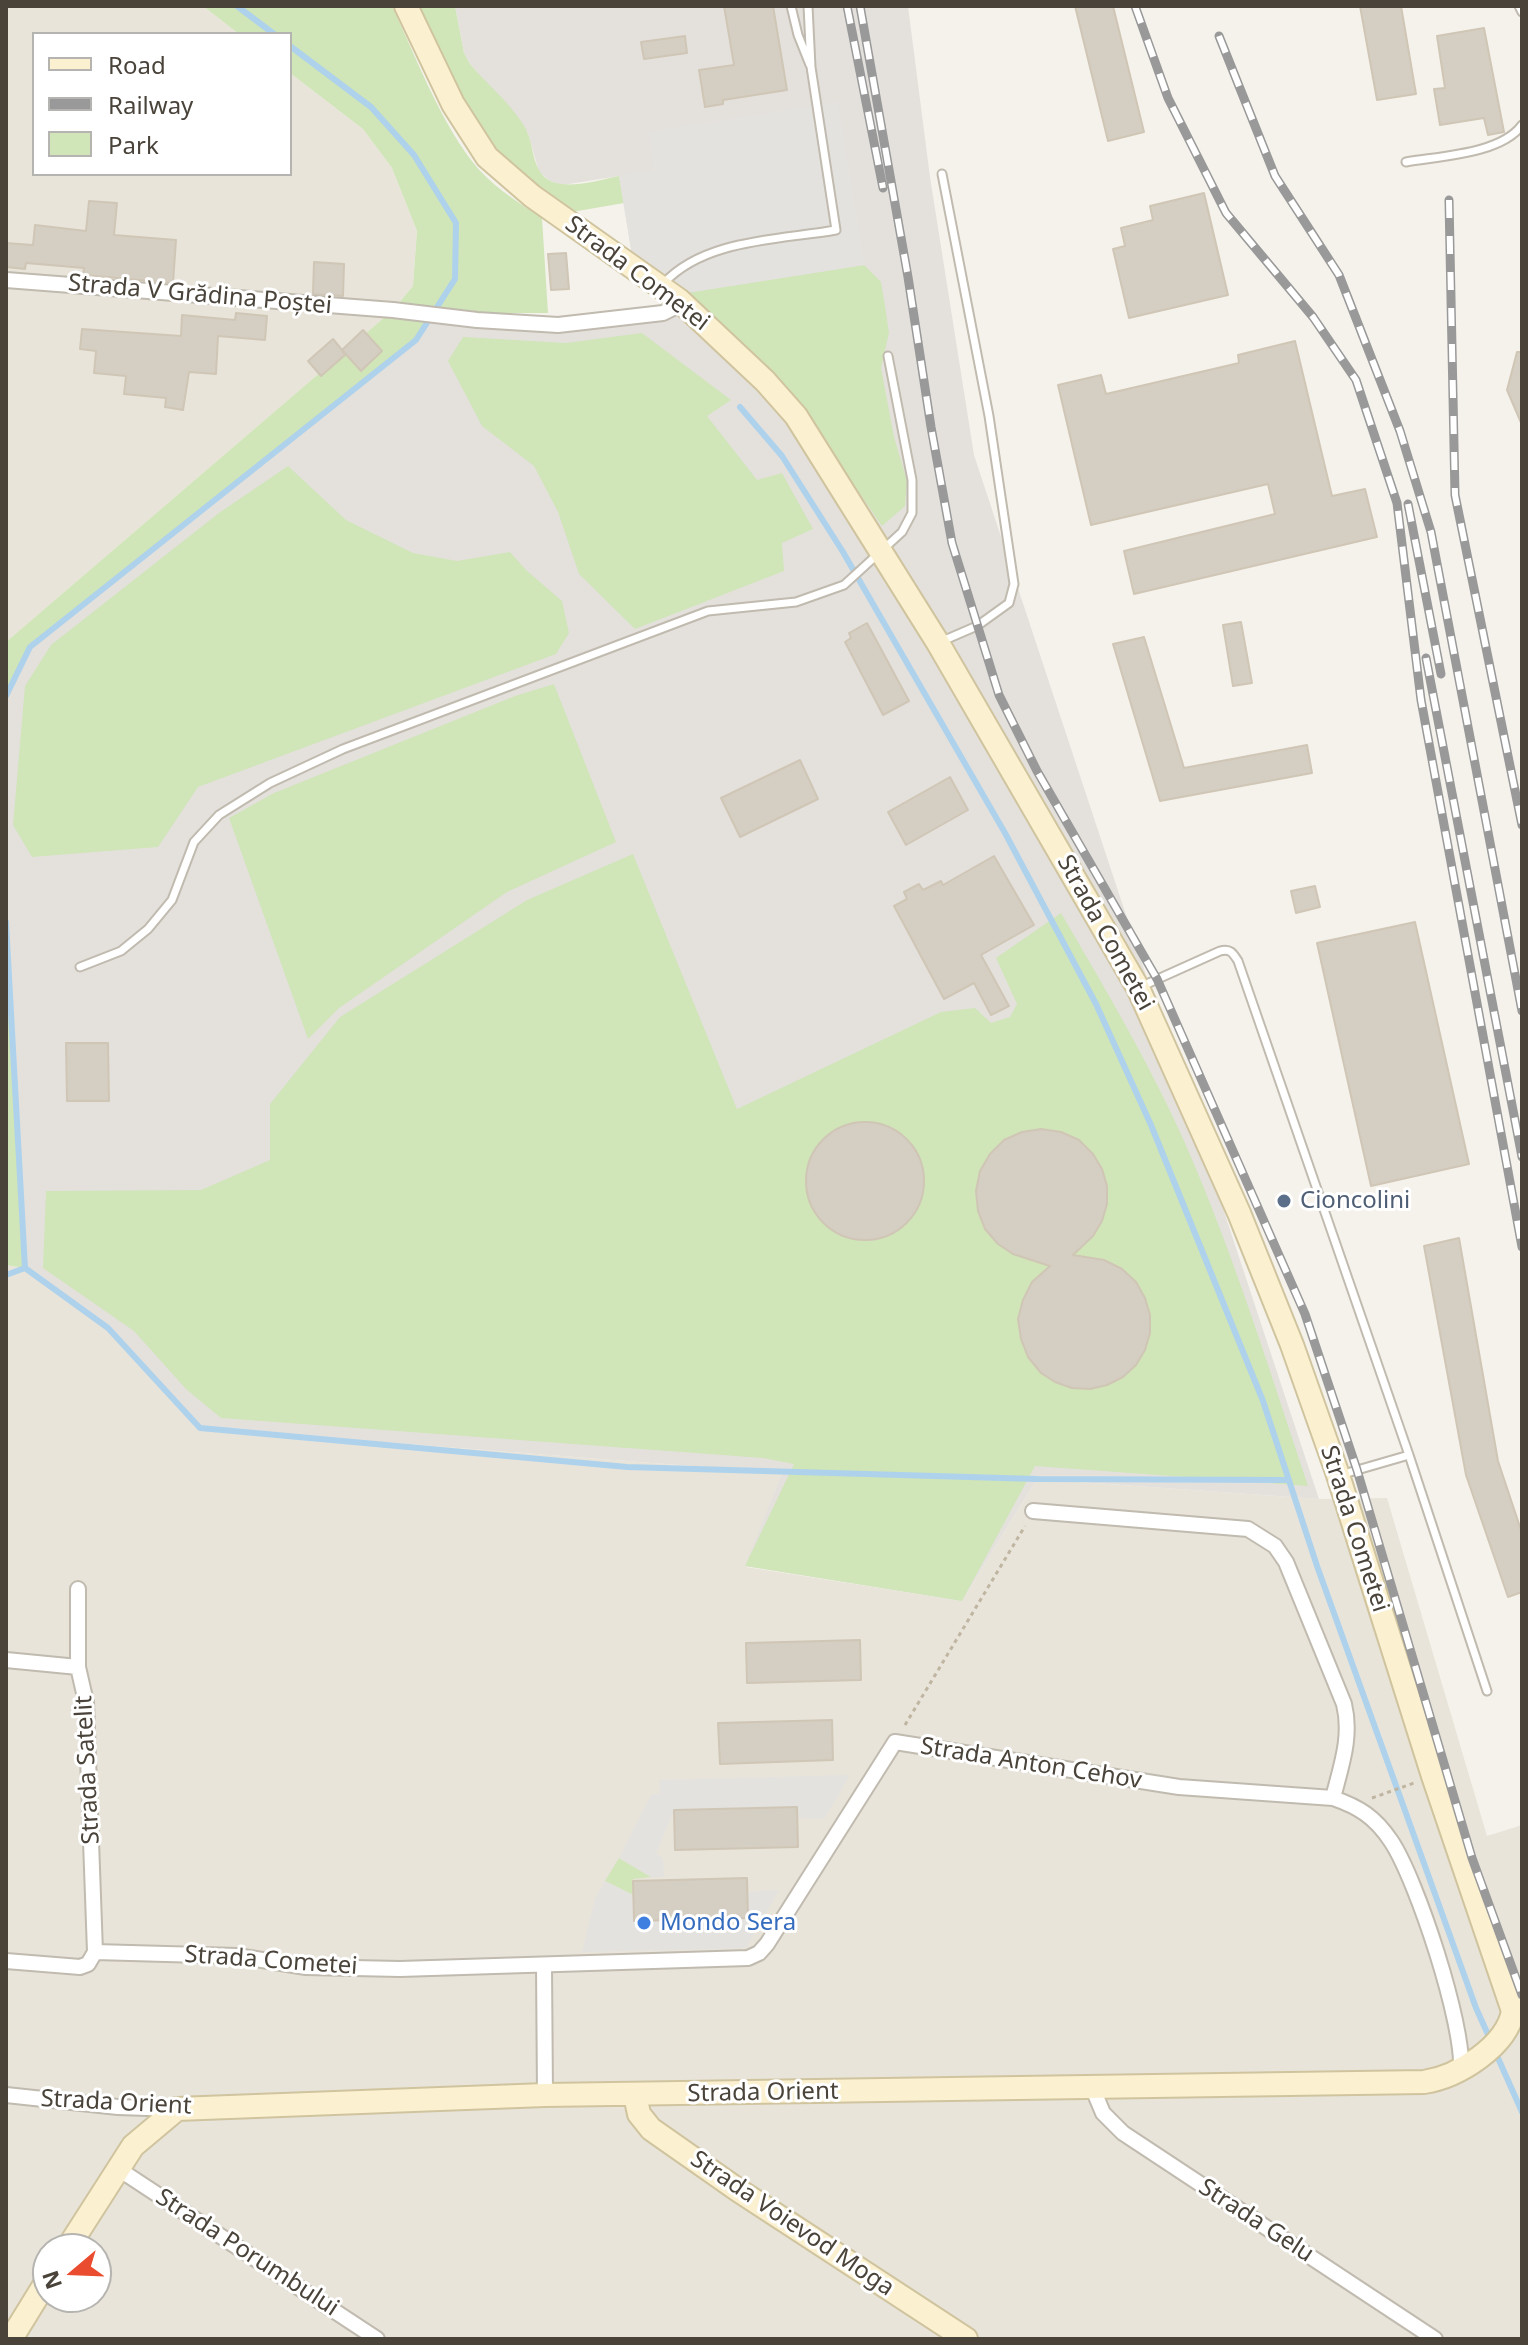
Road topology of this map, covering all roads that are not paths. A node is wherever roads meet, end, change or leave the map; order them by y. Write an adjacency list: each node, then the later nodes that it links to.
1 (406, 6): 11 (street, Strada Cometei)
2 (791, 6): 6 (lane)
3 (808, 6): 6 (lane)
4 (1519, 6): 5 (lane)
5 (1522, 12)
6 (811, 67): 11 (lane)
7 (1522, 125): 8 (lane)
8 (1406, 162)
9 (942, 174): 15 (lane)
10 (6, 280): 12 (street, Strada V Grădina Poștei)
11 (659, 287): 12 (street, Strada Cometei)
12 (679, 300): 14 (street, Strada Cometei)
13 (888, 356): 14 (lane)
14 (881, 552): 15 (street, Strada Cometei); 16 (lane)
15 (938, 643): 17 (street, Strada Cometei)
16 (80, 967)
17 (1138, 988): 18 (lane); 19 (street, Strada Cometei)
18 (1409, 1455): 19 (lane); 24 (lane)
19 (1338, 1475): 29 (street, Strada Cometei)
20 (1033, 1511): 25 (street)
21 (78, 1589): 23 (street, Strada Satelit)
22 (6, 1660): 23 (street)
23 (78, 1667): 26 (street, Strada Satelit)
24 (1487, 1691)
25 (1333, 1798): 28 (street, Strada Anton Cehov); 31 (street)
26 (95, 1952): 27 (street, Strada Cometei); 28 (street, Strada Cometei)
27 (6, 1961)
28 (544, 1965): 34 (street)
29 (1517, 2009): 30 (street, Strada Cometei)
30 (1506, 2033): 31 (street, Strada Orient)
31 (1468, 2065): 32 (street, Strada Orient)
32 (1093, 2089): 35 (street, Strada Orient); 43 (street, Strada Gelu)
33 (6, 2095): 36 (street, Strada Orient)
34 (545, 2095): 35 (street, Strada Orient); 36 (street, Strada Orient)
35 (635, 2095): 42 (street, Strada Voievod Moga)
36 (177, 2109): 37 (street)
37 (117, 2168): 38 (street); 41 (street, Strada Porumbului)
38 (77, 2233)
39 (32, 2305): 40 (street)
40 (11, 2339)
41 (377, 2339)
42 (966, 2339)
43 (1435, 2339)

